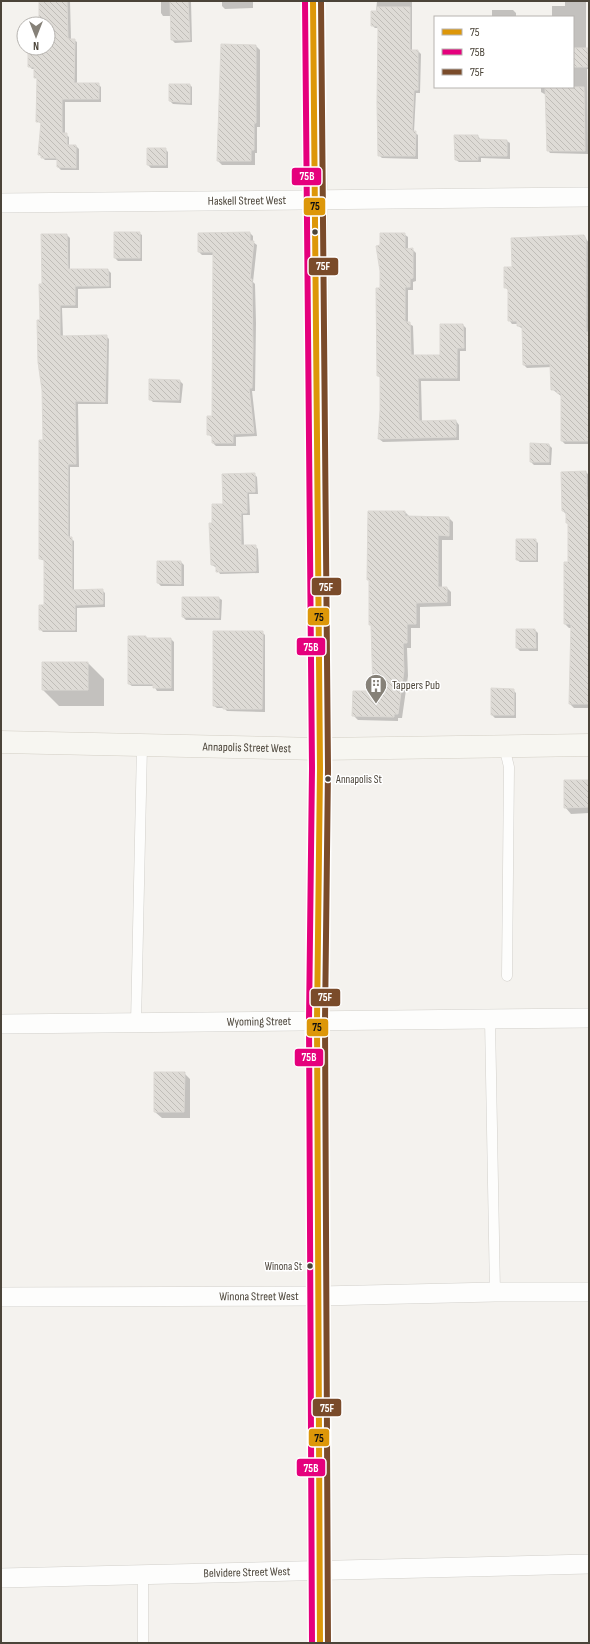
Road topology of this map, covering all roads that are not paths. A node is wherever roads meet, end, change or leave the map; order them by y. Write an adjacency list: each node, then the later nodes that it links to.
1 (313, 1): 3 (street)
2 (589, 197): 3 (street, Haskell Street West)
3 (316, 199): 4 (street, Haskell Street West); 9 (street)
4 (1, 203)
5 (1, 742): 7 (street, Annapolis Street West)
6 (589, 745): 8 (street, Annapolis Street West)
7 (142, 746): 9 (street, Annapolis Street West); 14 (lane)
8 (504, 746): 9 (street, Annapolis Street West); 10 (lane)
9 (320, 749): 13 (street)
10 (508, 976)
11 (589, 1018): 12 (street, Wyoming Street)
12 (490, 1020): 13 (street, Wyoming Street); 16 (lane)
13 (317, 1021): 14 (street, Wyoming Street); 18 (street)
14 (136, 1023): 15 (street, Wyoming Street)
15 (1, 1024)
16 (496, 1292): 17 (street, Winona Street West); 18 (street, Winona Street West)
17 (589, 1292)
18 (320, 1296): 19 (street, Winona Street West); 21 (street)
19 (1, 1297)
20 (589, 1564): 21 (street, Belvidere Street West)
21 (320, 1571): 22 (street, Belvidere Street West); 25 (street)
22 (143, 1575): 23 (street, Belvidere Street West); 24 (lane)
23 (1, 1578)
24 (143, 1643)
25 (320, 1643)

